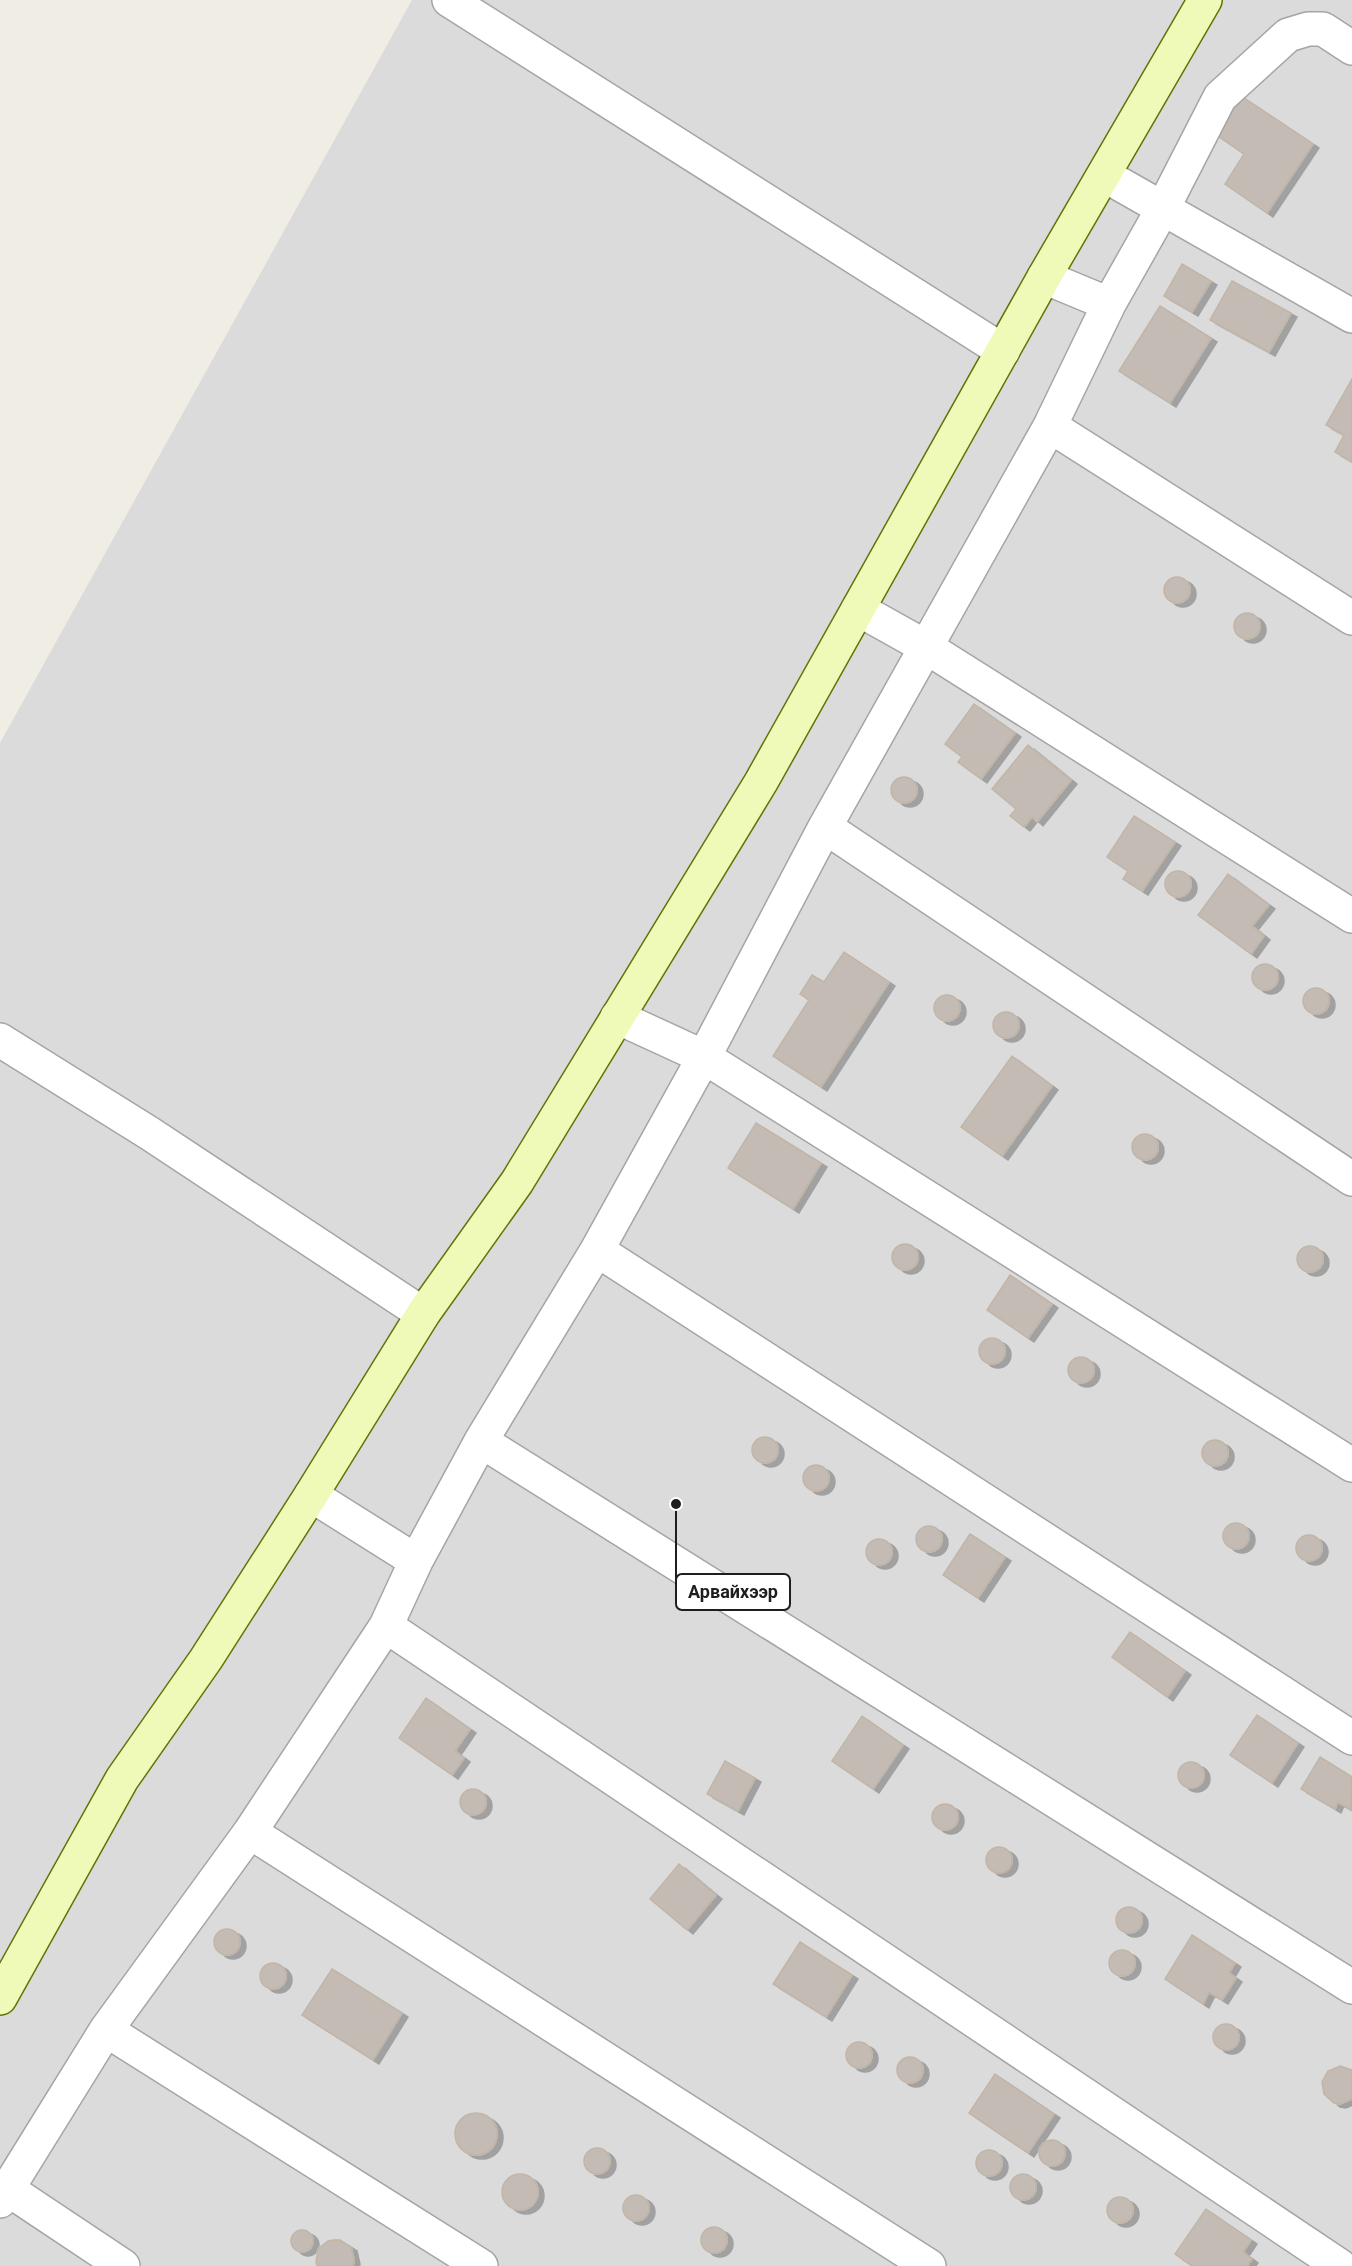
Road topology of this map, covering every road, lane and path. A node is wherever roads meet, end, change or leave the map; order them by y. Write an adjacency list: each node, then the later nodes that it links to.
1 (449, 0): 9 (street)
2 (1205, 0): 4 (street)
3 (1352, 48): 5 (street)
4 (1104, 175): 5 (street); 6 (street)
5 (1162, 210): 7 (street); 8 (street)
6 (1044, 278): 7 (street); 9 (street)
7 (1108, 304): 10 (street)
8 (1352, 316)
9 (1003, 351): 11 (street)
10 (1050, 426): 12 (street); 13 (street)
11 (858, 609): 13 (street); 16 (street)
12 (1352, 618)
13 (926, 647): 14 (street); 15 (street)
14 (825, 827): 18 (street); 19 (street)
15 (1352, 916)
16 (617, 1017): 18 (street); 21 (street)
17 (0, 1040): 21 (street)
18 (704, 1057): 20 (street); 23 (street)
19 (1352, 1179)
20 (597, 1250): 22 (street); 27 (street)
21 (423, 1314): 24 (street)
22 (481, 1441): 25 (street); 29 (street)
23 (1352, 1466)
24 (311, 1495): 25 (street); 30 (street)
25 (416, 1561): 26 (street)
26 (386, 1626): 28 (street); 36 (street)
27 (1352, 1738)
28 (250, 1832): 31 (street); 35 (street)
29 (1352, 1987)
30 (0, 1998)
31 (106, 2030): 32 (street); 34 (street)
32 (4, 2196): 33 (street)
33 (123, 2266)
34 (481, 2266)
35 (929, 2266)
36 (1340, 2266)

